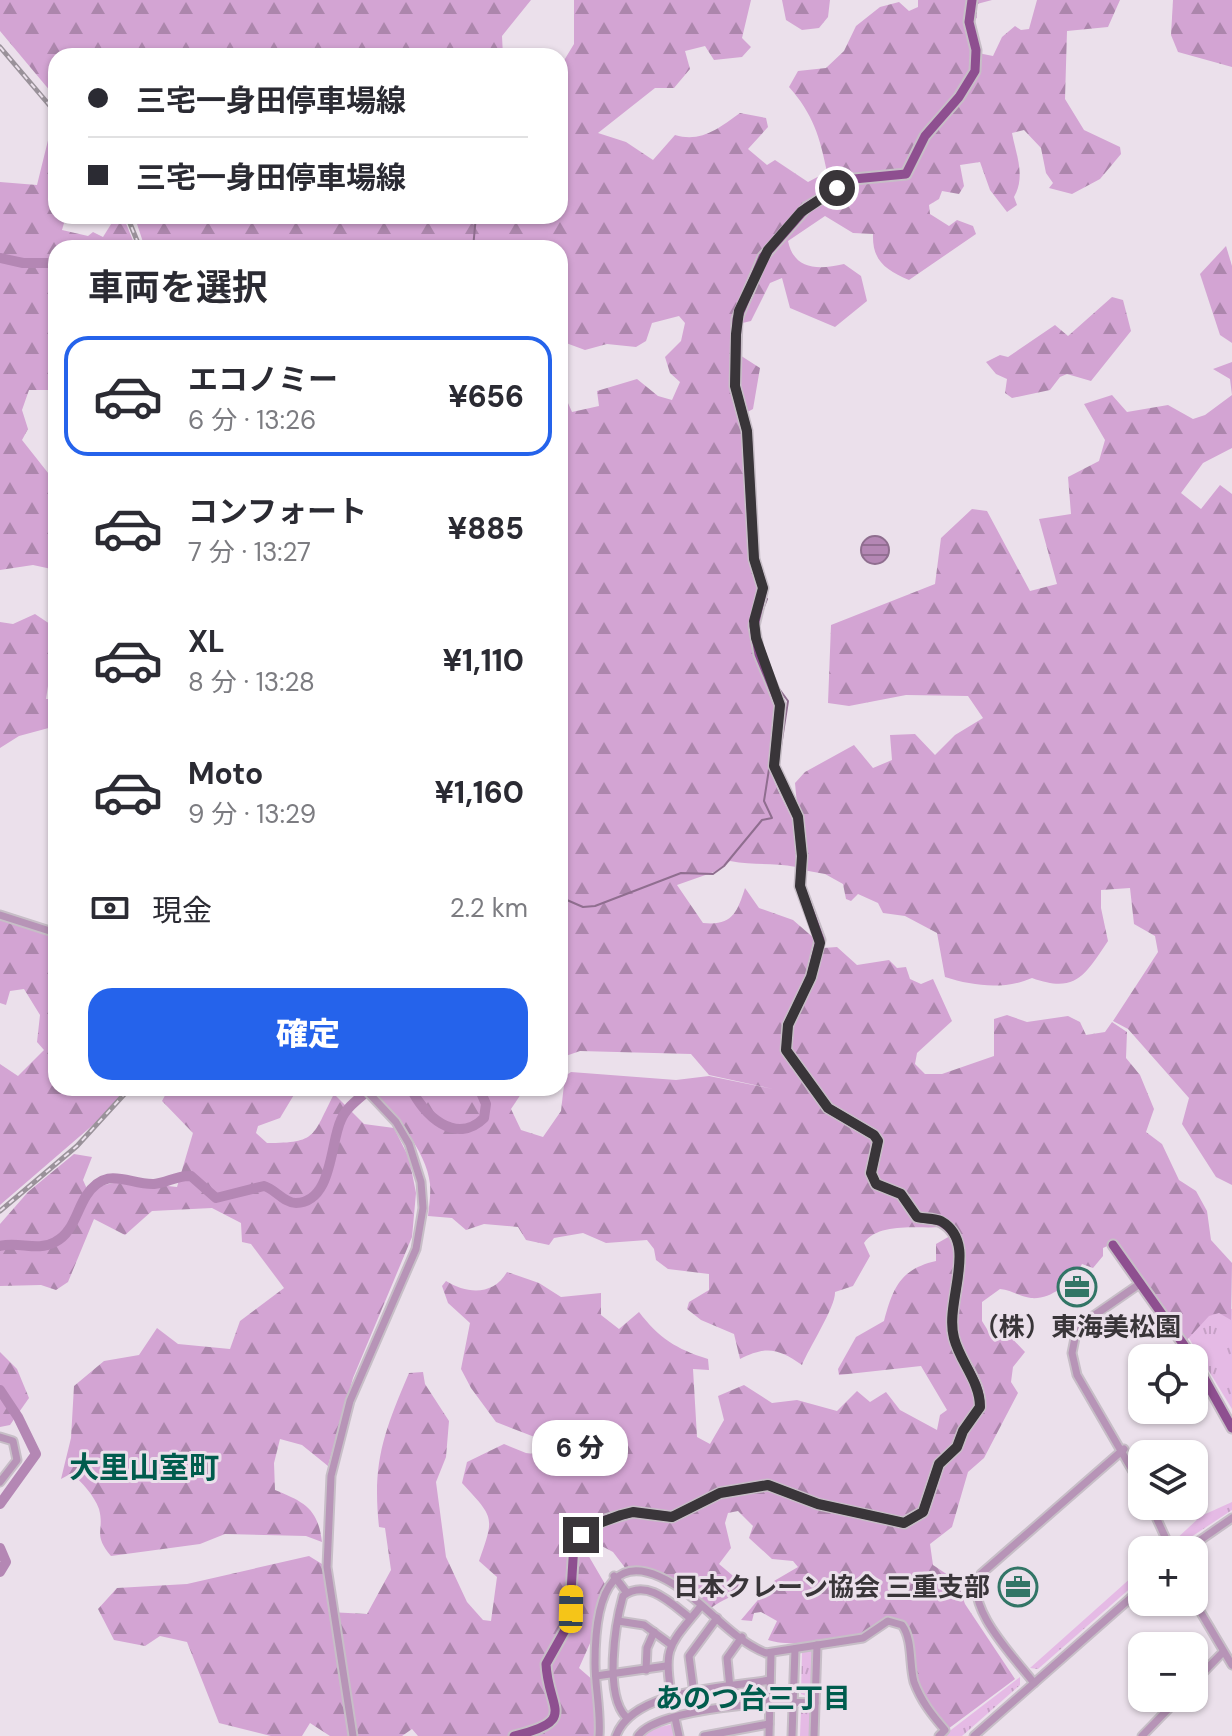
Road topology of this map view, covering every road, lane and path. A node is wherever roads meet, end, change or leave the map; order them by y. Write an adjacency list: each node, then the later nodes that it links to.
1 (972, 0): 50 (main road)
2 (0, 915): 3 (street)
3 (48, 930)
4 (372, 1096): 49 (street)
5 (1113, 1245): 6 (main road)
6 (1141, 1283): 7 (main road); 11 (street)
7 (1184, 1344)
8 (1208, 1384): 9 (main road)
9 (1232, 1428)
10 (0, 1437): 13 (street)
11 (1124, 1449): 12 (street); 38 (street)
12 (1128, 1457)
13 (0, 1482)
14 (1232, 1518): 15 (street)
15 (1206, 1536)
16 (614, 1576): 17 (street); 19 (street); 36 (street)
17 (627, 1593): 21 (street); 23 (street)
18 (1128, 1600): 38 (street)
19 (701, 1606): 21 (street); 22 (street)
20 (1203, 1616): 29 (street)
21 (690, 1618): 26 (street)
22 (717, 1618): 25 (street); 40 (street)
23 (618, 1621): 24 (street); 35 (street)
24 (654, 1632): 26 (street); 34 (street)
25 (742, 1637): 30 (street); 39 (street)
26 (670, 1644): 32 (street)
27 (817, 1645): 28 (street); 44 (street); 59 (street)
28 (795, 1649): 30 (street); 43 (street)
29 (1223, 1652): 31 (street); 33 (street)
30 (771, 1653): 37 (street)
31 (1232, 1665)
32 (666, 1666): 34 (street); 41 (street)
33 (1208, 1668)
34 (646, 1670): 35 (street)
35 (614, 1675): 36 (street); 46 (street)
36 (596, 1676): 51 (street)
37 (770, 1680): 39 (street); 42 (street)
38 (1034, 1683): 60 (street)
39 (730, 1688): 40 (street)
40 (694, 1694): 41 (street)
41 (673, 1698): 46 (street); 47 (street)
42 (770, 1703): 43 (street); 47 (street); 48 (street)
43 (793, 1703): 44 (street); 57 (street)
44 (815, 1703): 58 (street)
45 (1165, 1712): 61 (street)
46 (626, 1717): 52 (street)
47 (676, 1718): 53 (street); 54 (street)
48 (769, 1724): 55 (street); 56 (street)
49 (353, 1736)
50 (514, 1736)
51 (600, 1736)
52 (616, 1736)
53 (638, 1736)
54 (679, 1736)
55 (704, 1736)
56 (769, 1736)
57 (792, 1736)
58 (814, 1736)
59 (939, 1736)
60 (974, 1736)
61 (1142, 1736)

